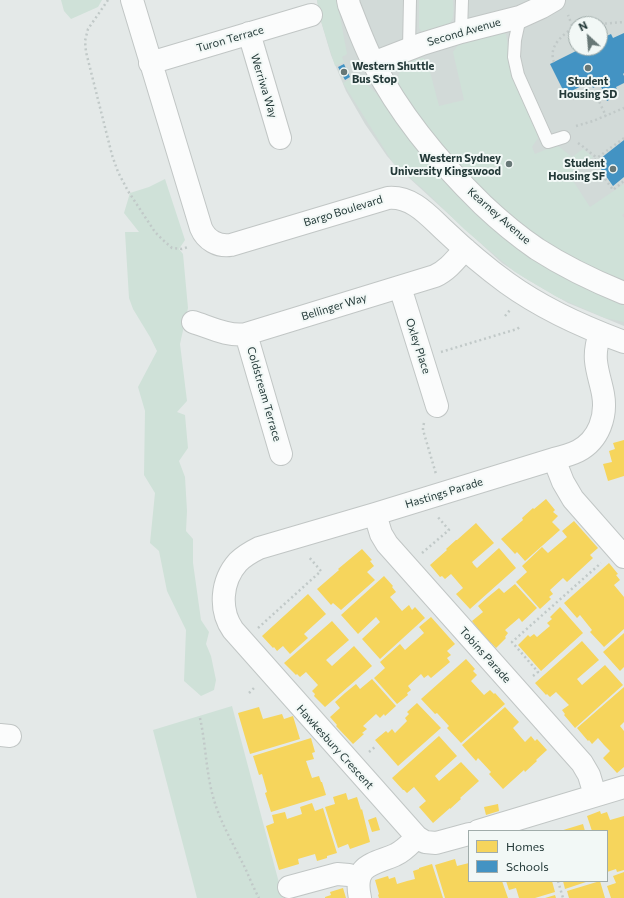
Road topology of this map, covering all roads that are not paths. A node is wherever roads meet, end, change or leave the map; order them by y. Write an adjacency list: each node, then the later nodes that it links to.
1 (132, 0): 11 (street, Bargo Boulevard)
2 (348, 0): 12 (street, Kearney Avenue)
3 (410, 0): 10 (lane)
4 (462, 0): 8 (lane)
5 (550, 5): 7 (street, Second Avenue)
6 (311, 15): 9 (street, Turon Terrace)
7 (520, 17): 8 (street, Second Avenue); 13 (lane)
8 (461, 32): 10 (street, Second Avenue)
9 (249, 33): 11 (street, Turon Terrace); 14 (street, Werriwa Way)
10 (409, 48): 12 (street, Second Avenue)
11 (150, 62): 15 (street, Bargo Boulevard)
12 (373, 63): 17 (street, Kearney Avenue)
13 (564, 137)
14 (280, 138)
15 (465, 249): 16 (street, Bellinger Way); 19 (street, Bargo Boulevard)
16 (400, 287): 20 (street, Bellinger Way); 22 (street, Oxley Place)
17 (624, 292)
18 (193, 322): 20 (street, Bellinger Way)
19 (600, 333): 21 (street, Bargo Boulevard); 24 (street, Hastings Parade)
20 (246, 334): 23 (street, Coldstream Terrace)
21 (624, 342)
22 (432, 413)
23 (281, 454)
24 (554, 459): 25 (street, Hastings Parade); 26 (street)
25 (375, 514): 27 (street, Hastings Parade); 29 (street, Tobins Parade)
26 (614, 558)
27 (224, 610): 32 (street, Hawkesbury Crescent)
28 (624, 787): 29 (street)
29 (596, 795): 30 (street)
30 (481, 830)
31 (468, 834): 32 (street)
32 (417, 837): 34 (street)
33 (289, 887): 34 (street)
34 (359, 887)

